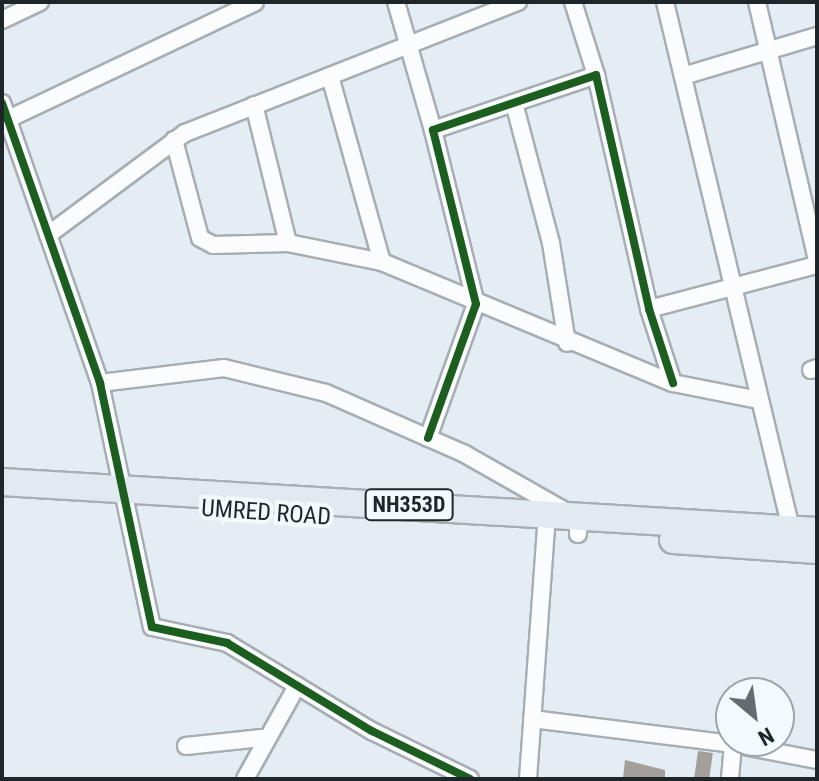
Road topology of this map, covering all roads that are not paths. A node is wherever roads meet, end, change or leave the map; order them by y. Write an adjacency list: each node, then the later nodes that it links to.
1 (40, 2): 8 (street)
2 (255, 2): 17 (street)
3 (396, 2): 10 (street)
4 (573, 2): 12 (street)
5 (665, 2): 14 (street)
6 (757, 2): 11 (street)
7 (510, 3): 10 (street)
8 (2, 20)
9 (817, 36): 11 (street)
10 (409, 45): 13 (street); 18 (street)
11 (770, 50): 14 (street); 24 (street)
12 (596, 75): 15 (street); 27 (street)
13 (330, 76): 16 (street); 23 (street)
14 (683, 76): 25 (street)
15 (514, 103): 18 (street); 28 (street)
16 (254, 105): 19 (street); 22 (street)
17 (5, 111): 20 (street)
18 (433, 130): 26 (street)
19 (174, 140): 21 (street); 22 (street)
20 (8, 142): 21 (street)
21 (48, 235): 29 (street)
22 (288, 243): 23 (street)
23 (382, 262): 26 (street)
24 (817, 263): 25 (street)
25 (732, 291): 27 (street); 31 (street)
26 (476, 304): 28 (street); 32 (street)
27 (649, 309): 30 (street)
28 (567, 343): 30 (street)
29 (100, 383): 32 (street); 35 (street)
30 (673, 383): 31 (street)
31 (759, 400): 38 (street)
32 (428, 438): 37 (street)
33 (2, 482): 35 (highway, NH353D)
34 (2, 498): 35 (highway, NH353D)
35 (129, 498): 36 (highway, NH353D); 40 (street)
36 (545, 525): 37 (highway, NH353D); 41 (street)
37 (578, 526): 38 (highway, NH353D); 39 (highway, NH353D)
38 (791, 529): 39 (highway, NH353D)
39 (816, 549)
40 (297, 686): 42 (street); 49 (street)
41 (532, 719): 43 (street); 50 (street)
42 (262, 738): 44 (street); 48 (street)
43 (715, 742)
44 (186, 746)
45 (795, 756): 47 (street)
46 (732, 757): 51 (street)
47 (817, 760)
48 (245, 779)
49 (470, 779)
50 (528, 779)
51 (730, 779)

